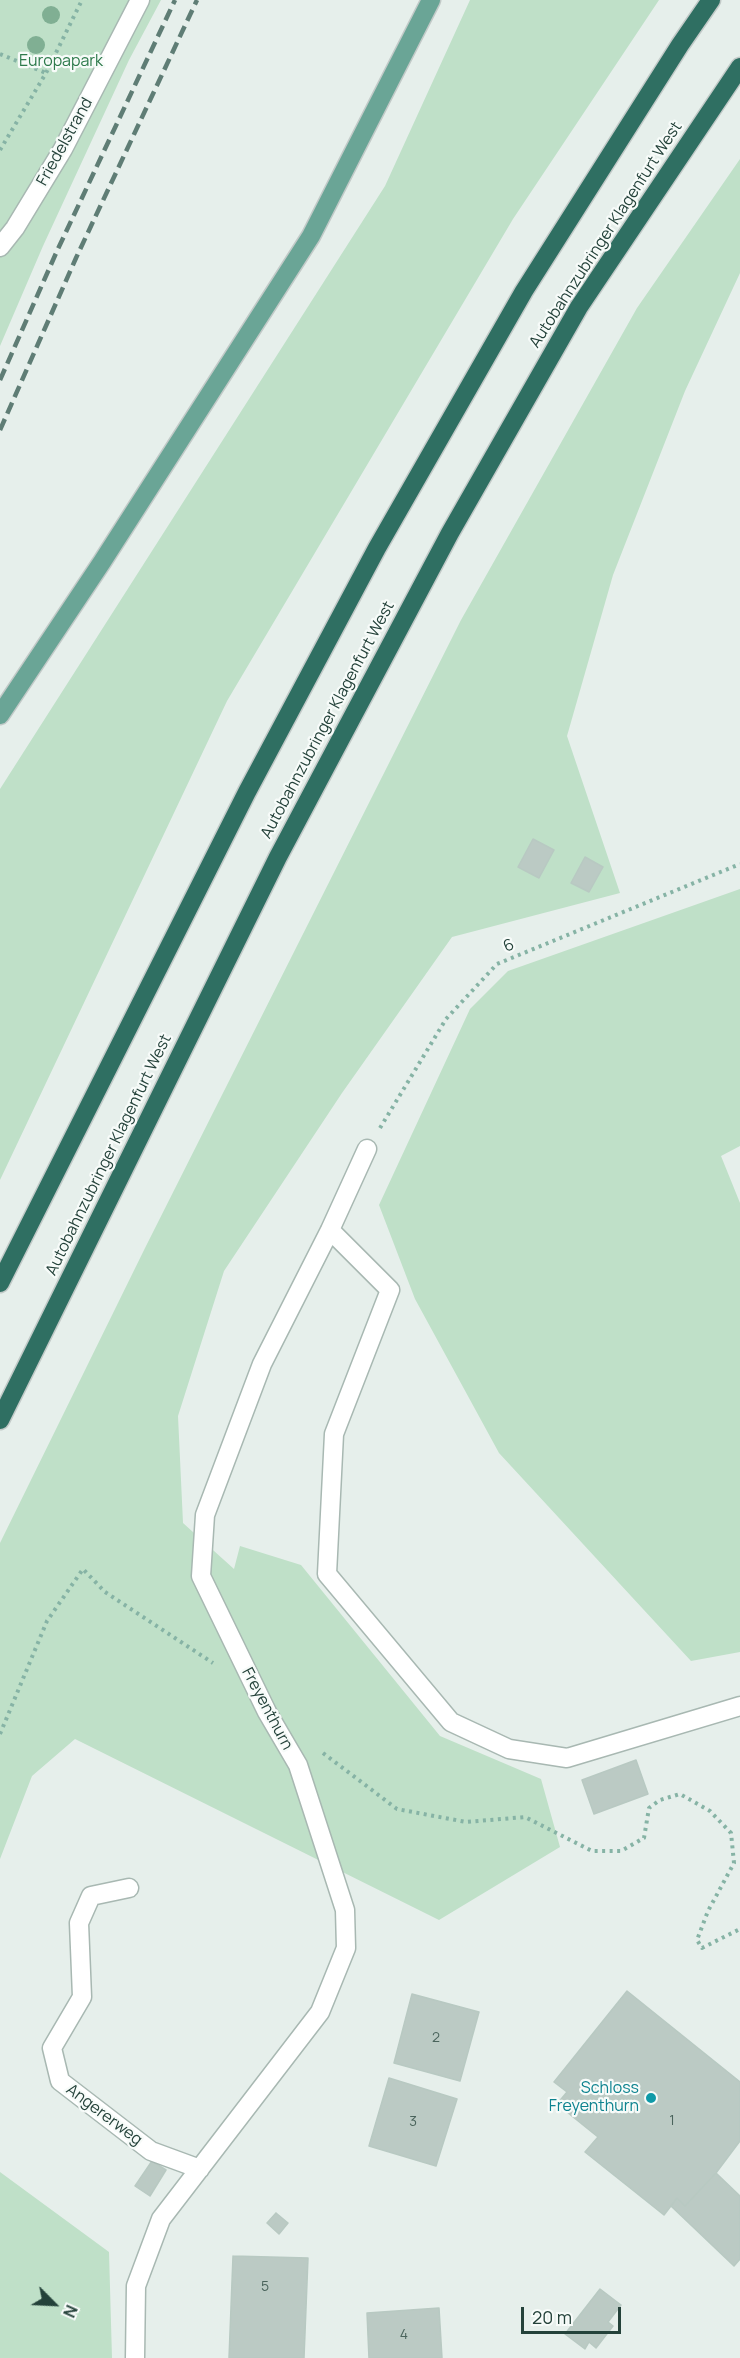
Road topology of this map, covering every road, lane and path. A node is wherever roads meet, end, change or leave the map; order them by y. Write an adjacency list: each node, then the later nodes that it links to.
1 (82, 0): 7 (path)
2 (140, 0): 9 (street, Friedelstrand)
3 (430, 0): 10 (main road)
4 (711, 0): 14 (highway)
5 (0, 54): 7 (path)
6 (740, 67): 15 (highway, Autobahnzubringer Klagenfurt West)
7 (46, 74): 8 (path)
8 (0, 150)
9 (0, 247)
10 (0, 715)
11 (740, 864): 12 (path, 6)
12 (367, 1149): 13 (street, Freyenthurn)
13 (330, 1230): 17 (street); 22 (street, Freyenthurn)
14 (0, 1282)
15 (0, 1420)
16 (216, 1665): 18 (path)
17 (740, 1706)
18 (0, 1734)
19 (314, 1747): 21 (path)
20 (129, 1888): 22 (street, Angererweg)
21 (740, 1929)
22 (200, 2169): 23 (street, Freyenthurn)
23 (135, 2358)

